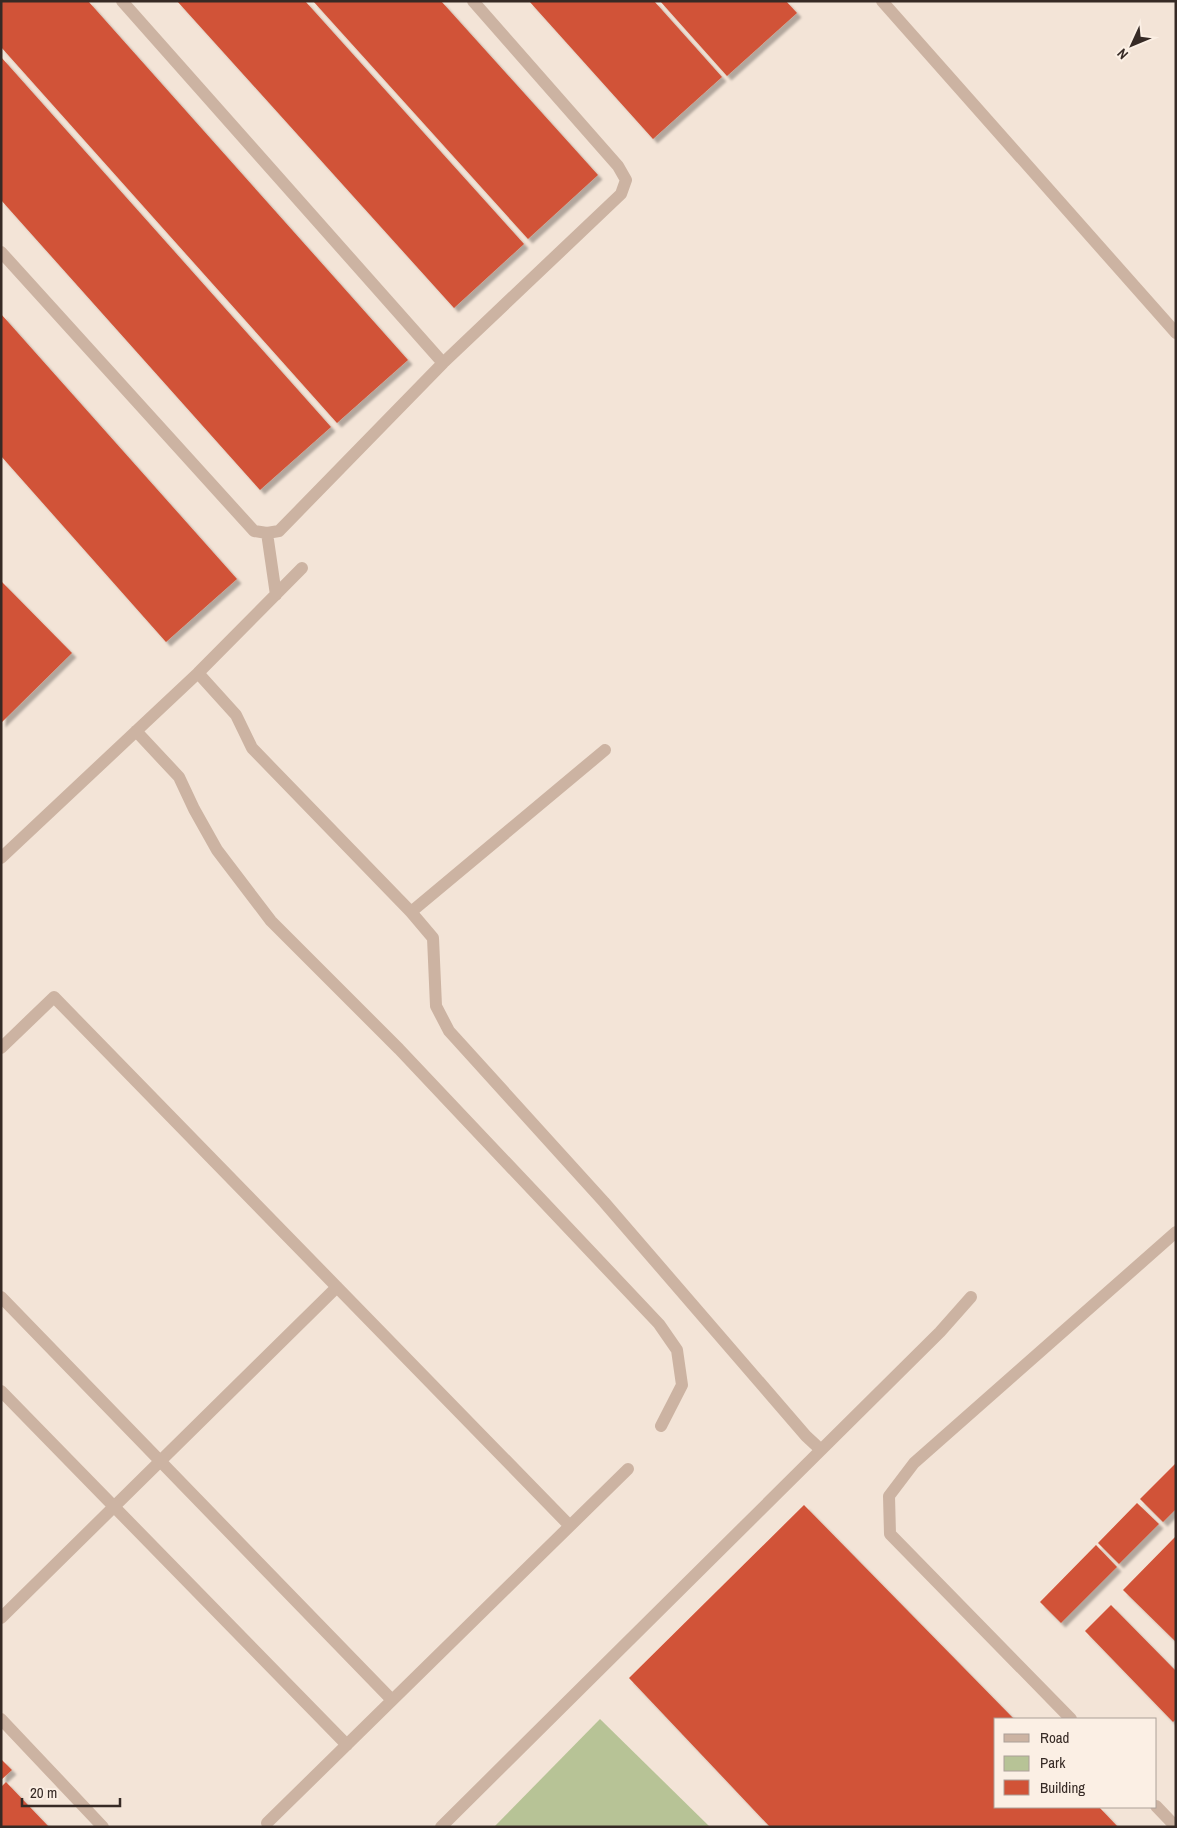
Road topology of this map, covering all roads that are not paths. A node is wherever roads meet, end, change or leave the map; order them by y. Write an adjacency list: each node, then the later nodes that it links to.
1 (122, 1): 6 (street)
2 (473, 1): 6 (street)
3 (885, 2): 5 (street)
4 (1, 252): 7 (street)
5 (1176, 333)
6 (443, 363): 7 (street)
7 (267, 534): 9 (street)
8 (302, 568): 9 (street)
9 (276, 595): 10 (street)
10 (198, 673): 11 (street); 14 (street)
11 (136, 731): 13 (street); 21 (street)
12 (605, 750): 14 (street)
13 (1, 858)
14 (411, 912): 22 (street)
15 (1, 1048): 17 (street)
16 (1176, 1232): 29 (street)
17 (337, 1286): 23 (street); 26 (street)
18 (1, 1297): 23 (street)
19 (971, 1297): 22 (street)
20 (1, 1391): 25 (street)
21 (661, 1426)
22 (820, 1449): 35 (street)
23 (160, 1461): 25 (street); 28 (street)
24 (628, 1469): 26 (street)
25 (114, 1506): 27 (street); 31 (street)
26 (569, 1525): 28 (street)
27 (1, 1618)
28 (392, 1700): 31 (street)
29 (1070, 1718)
30 (1, 1719): 34 (street)
31 (347, 1744): 33 (street)
32 (1157, 1807): 36 (street)
33 (268, 1823)
34 (103, 1827)
35 (441, 1827)
36 (1176, 1827)

